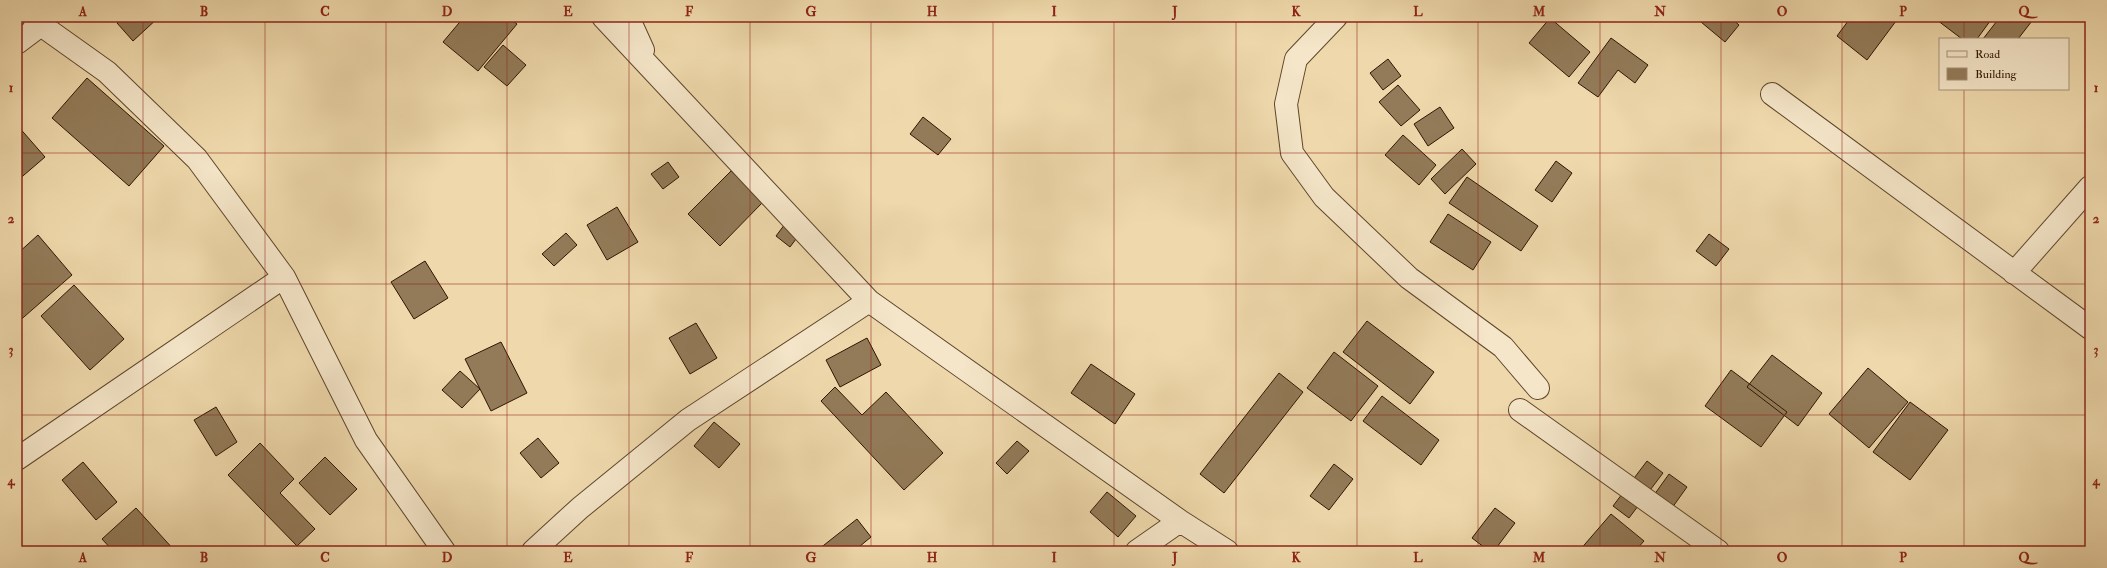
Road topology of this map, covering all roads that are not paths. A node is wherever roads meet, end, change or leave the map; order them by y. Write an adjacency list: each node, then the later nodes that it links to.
1 (603, 17): 6 (street)
2 (628, 17): 6 (street)
3 (1336, 17): 13 (street)
4 (37, 21): 5 (street); 10 (street)
5 (17, 43)
6 (650, 66): 11 (street)
7 (1772, 94): 9 (street)
8 (2090, 187): 9 (street)
9 (2014, 273): 12 (street)
10 (284, 276): 15 (street); 17 (street)
11 (869, 301): 16 (street); 18 (street)
12 (2090, 328)
13 (1538, 388)
14 (1520, 410): 21 (street)
15 (17, 459)
16 (1180, 520): 19 (street); 20 (street)
17 (444, 551)
18 (533, 551)
19 (1137, 551)
20 (1227, 551)
21 (1718, 551)

